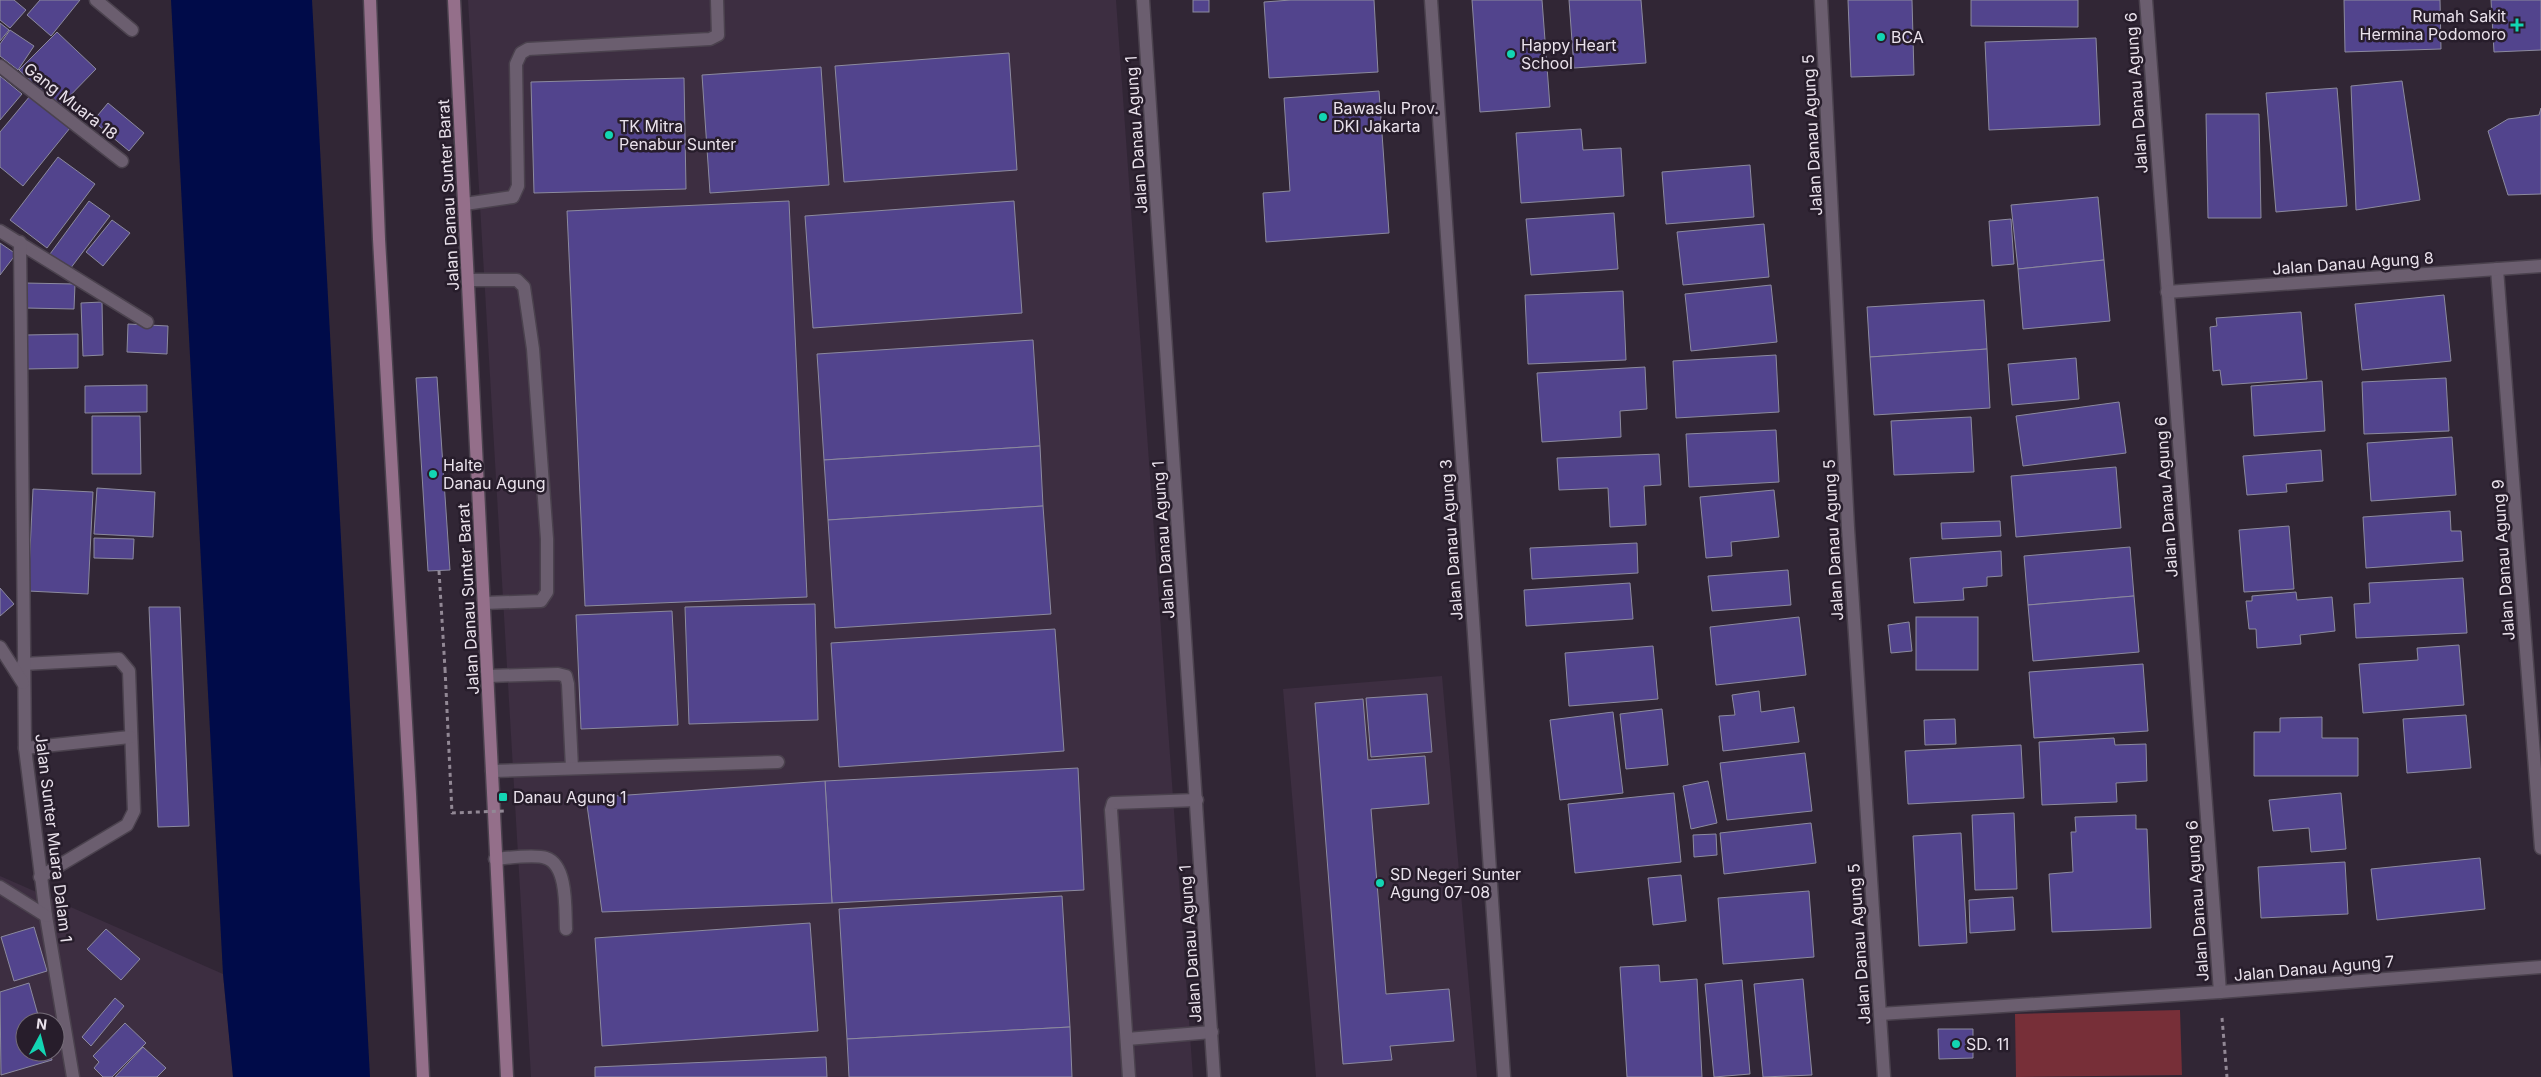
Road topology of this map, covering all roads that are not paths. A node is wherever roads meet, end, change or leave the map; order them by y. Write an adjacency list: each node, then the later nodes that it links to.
1 (96, 0): 9 (street)
2 (370, 0): 43 (main road)
3 (454, 0): 12 (main road, Jalan Danau Sunter Barat)
4 (717, 0): 12 (street)
5 (1142, 0): 30 (street, Jalan Danau Agung 1)
6 (1431, 0): 47 (street, Jalan Danau Agung 3)
7 (1821, 0): 39 (street, Jalan Danau Agung 5)
8 (2146, 0): 18 (street, Jalan Danau Agung 6)
9 (132, 30)
10 (0, 66): 11 (street, Gang Muara 18)
11 (122, 161)
12 (465, 204): 17 (main road, Jalan Danau Sunter Barat)
13 (0, 231): 14 (street)
14 (20, 242): 19 (street); 22 (street, Jalan Sunter Muara Dalam 1)
15 (2541, 266): 16 (street, Jalan Danau Agung 8)
16 (2497, 269): 18 (street, Jalan Danau Agung 8); 31 (street, Jalan Danau Agung 9)
17 (468, 280): 20 (main road, Jalan Danau Sunter Barat); 20 (street)
18 (2167, 292): 38 (street, Jalan Danau Agung 6)
19 (147, 322)
20 (484, 603): 23 (main road, Jalan Danau Sunter Barat)
21 (0, 647): 24 (street)
22 (23, 664): 24 (street, Jalan Sunter Muara Dalam 1); 25 (street)
23 (488, 676): 28 (street); 29 (main road, Jalan Danau Sunter Barat)
24 (23, 683): 26 (street, Jalan Sunter Muara Dalam 1)
25 (130, 736): 26 (street); 33 (street)
26 (25, 748): 33 (street, Jalan Sunter Muara Dalam 1)
27 (778, 762): 28 (street)
28 (572, 768): 29 (street)
29 (492, 771): 32 (main road, Jalan Danau Sunter Barat)
30 (1197, 800): 40 (street, Jalan Danau Agung 1); 41 (street)
31 (2541, 848)
32 (495, 858): 36 (street); 44 (main road, Jalan Danau Sunter Barat)
33 (40, 877): 35 (street, Jalan Sunter Muara Dalam 1)
34 (0, 887): 35 (street)
35 (46, 916): 42 (street, Jalan Sunter Muara Dalam 1)
36 (566, 929)
37 (2541, 967): 38 (street, Jalan Danau Agung 7)
38 (2220, 992): 39 (street, Jalan Danau Agung 7)
39 (1880, 1014): 48 (street, Jalan Danau Agung 5)
40 (1212, 1032): 41 (street); 46 (street, Jalan Danau Agung 1)
41 (1126, 1039): 45 (street)
42 (73, 1077)
43 (422, 1077)
44 (507, 1077)
45 (1129, 1077)
46 (1214, 1077)
47 (1504, 1077)
48 (1884, 1077)

